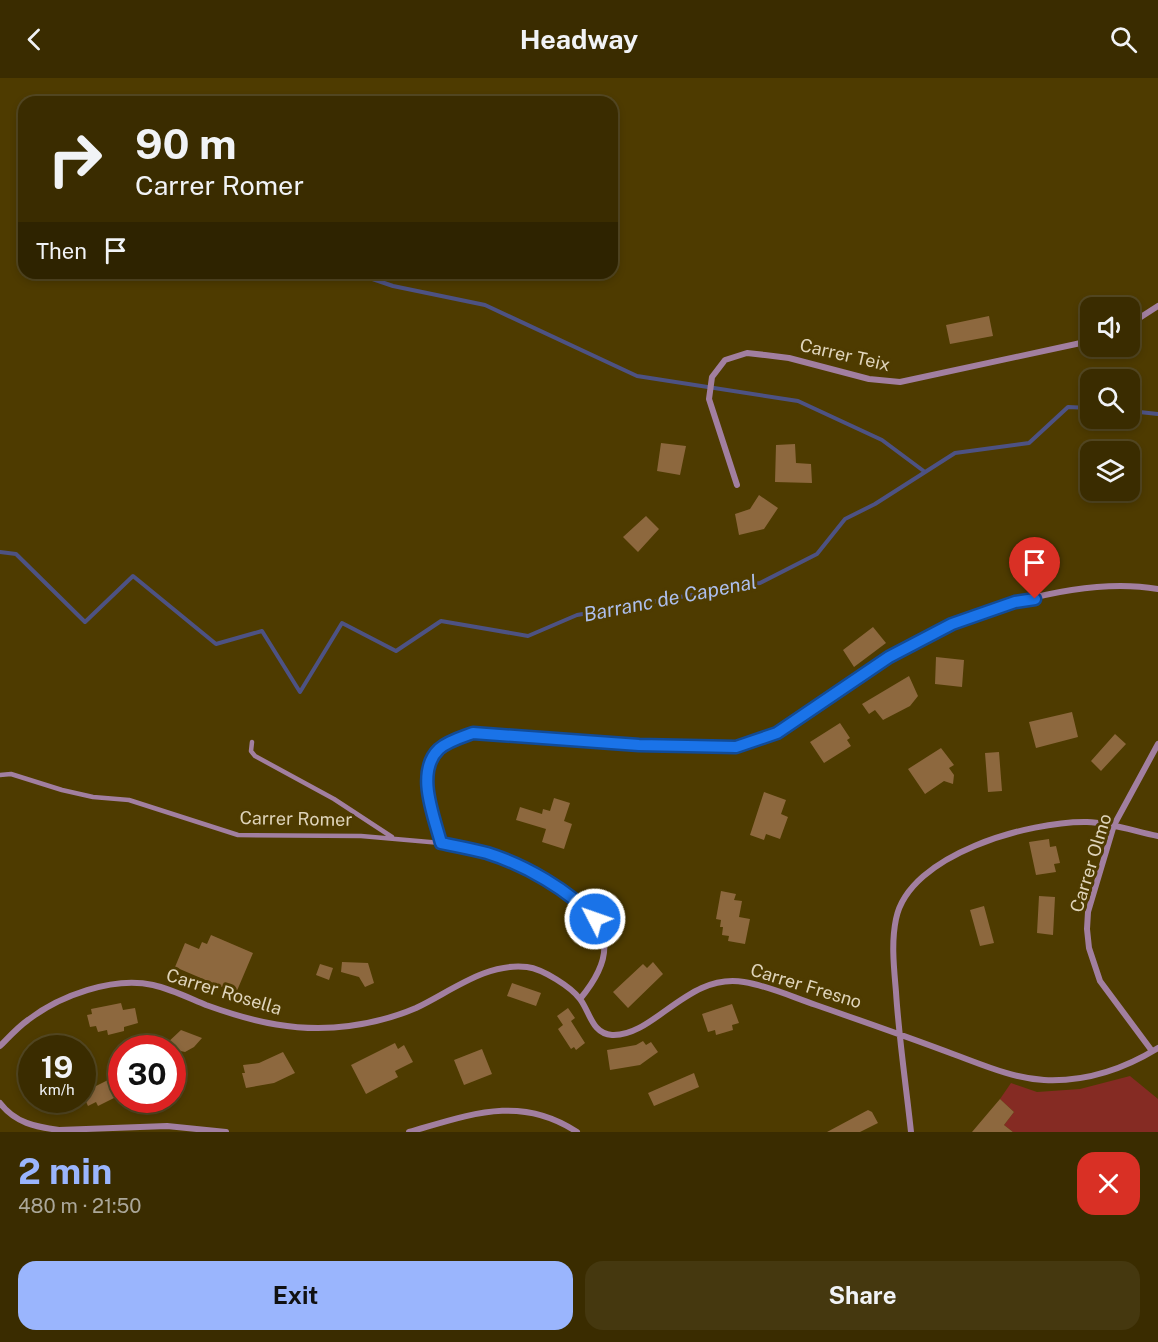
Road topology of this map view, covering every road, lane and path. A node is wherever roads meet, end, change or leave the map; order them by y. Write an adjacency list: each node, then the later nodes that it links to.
1 (1158, 306): 2 (street)
2 (1140, 318)
3 (1080, 343): 4 (street, Carrer Teix)
4 (737, 485)
5 (1158, 590): 12 (street)
6 (252, 742): 11 (lane, Carrer Romer)
7 (1158, 744): 9 (street, Carrer Olmo)
8 (0, 775): 11 (lane, Carrer Romer)
9 (1114, 825): 10 (street); 14 (street); 16 (street, Carrer Olmo)
10 (1158, 837)
11 (394, 838): 12 (lane, Carrer Romer)
12 (441, 843): 13 (street)
13 (580, 999): 14 (street, Carrer Fresno); 15 (street, Carrer Rosella)
14 (899, 1034): 16 (street, Carrer Fresno); 21 (street)
15 (0, 1046)
16 (1155, 1049)
17 (0, 1103): 18 (street)
18 (226, 1132)
19 (409, 1132): 20 (street)
20 (577, 1132)
21 (911, 1132)

